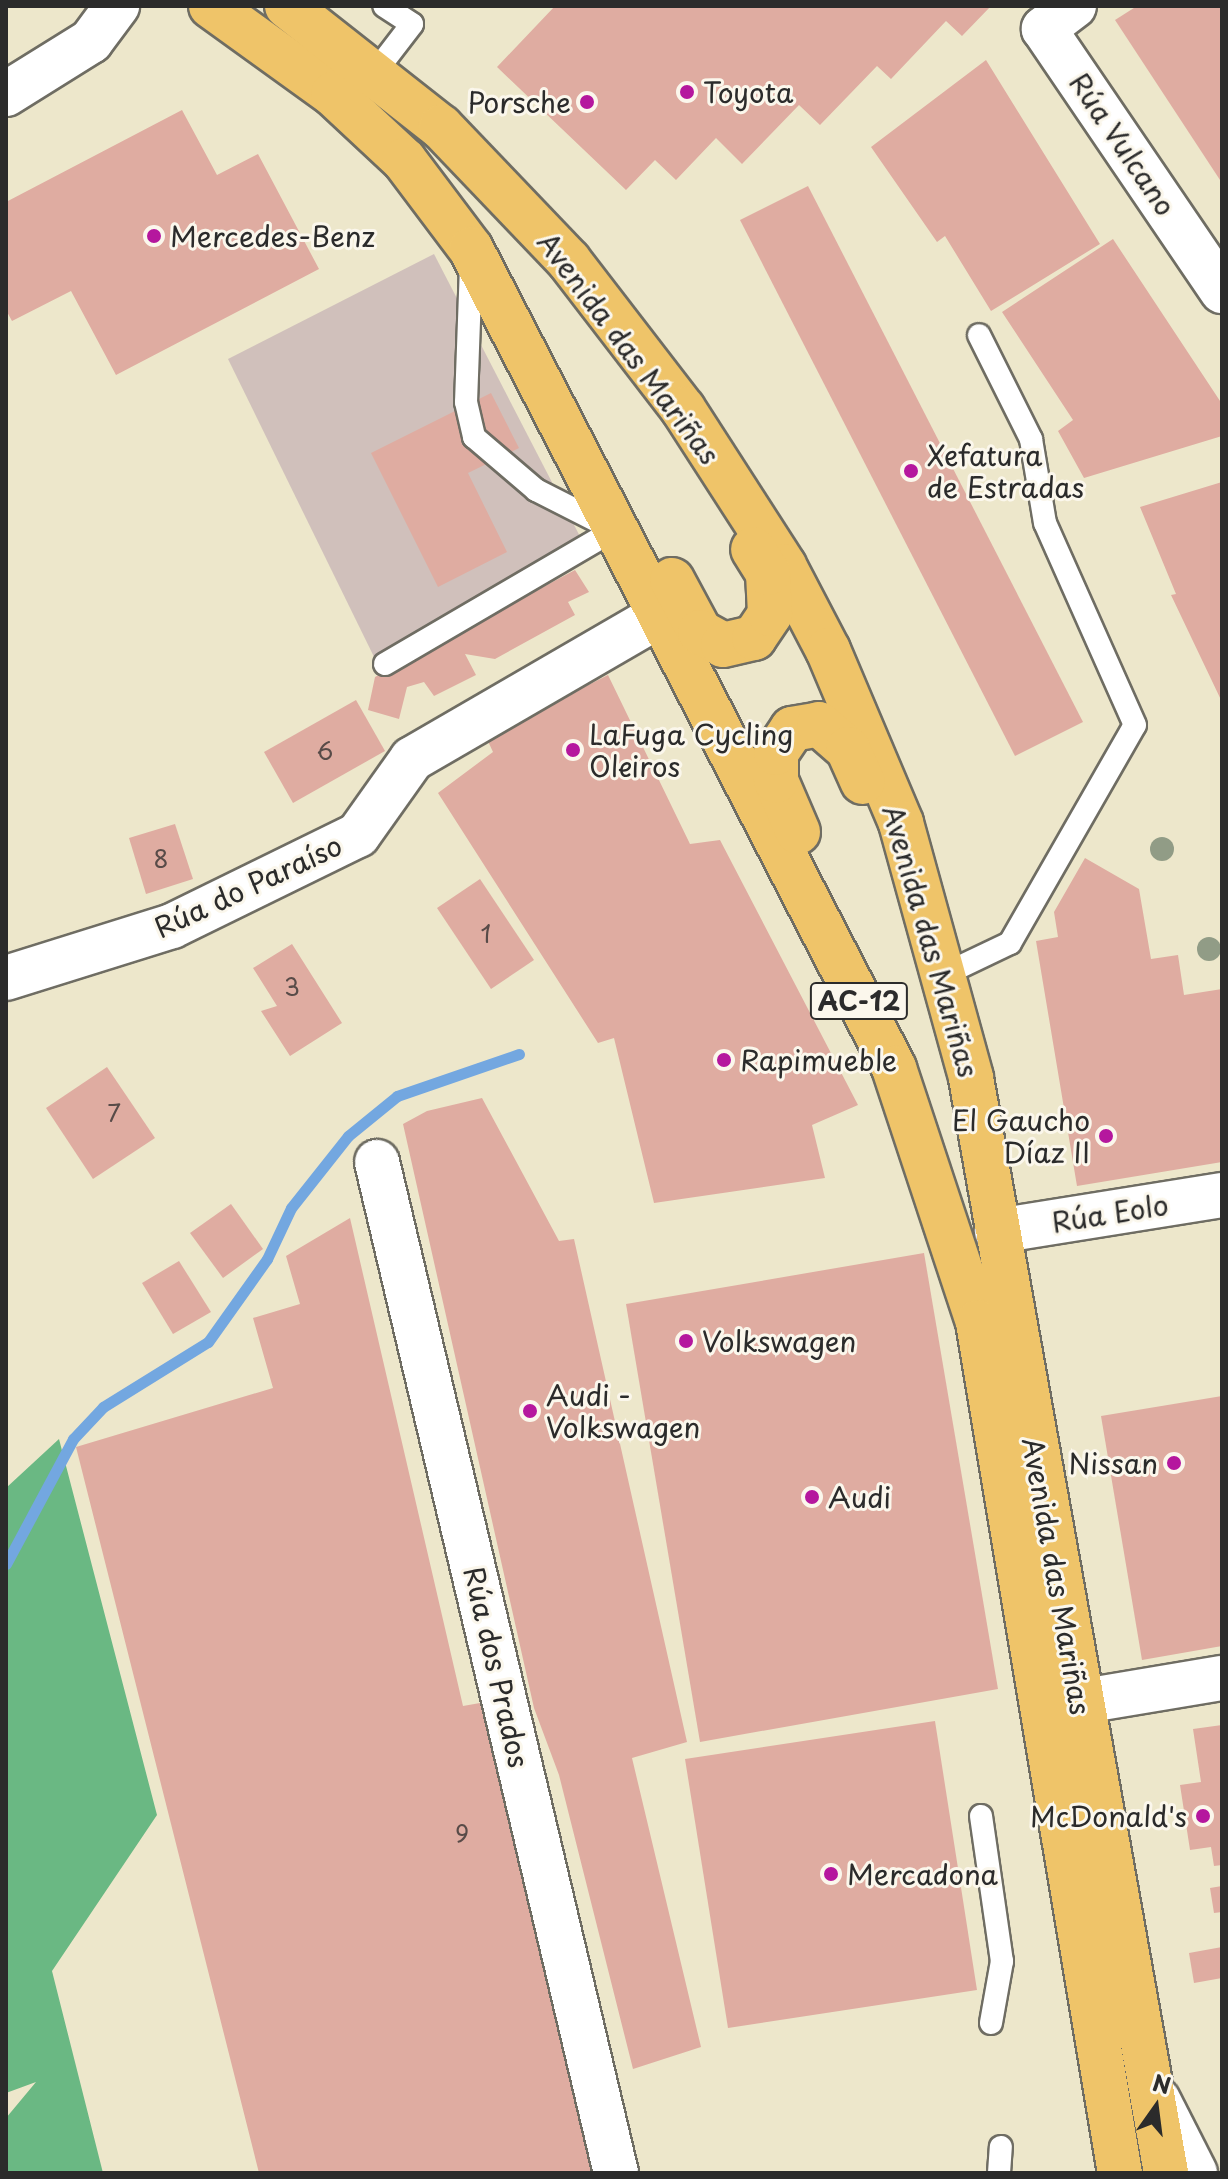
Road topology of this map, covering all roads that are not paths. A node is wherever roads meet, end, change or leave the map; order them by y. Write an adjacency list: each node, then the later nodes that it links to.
1 (117, 6): 7 (street)
2 (211, 6): 8 (highway, Avenida das Mariñas / AC-12)
3 (287, 6): 6 (highway, Avenida das Mariñas / AC-12)
4 (384, 6): 6 (lane)
5 (1074, 6): 9 (street, Rúa Vulcano)
6 (376, 71): 12 (highway, Avenida das Mariñas / AC-12)
7 (6, 94)
8 (471, 249): 11 (highway, Avenida das Mariñas / AC-12); 13 (lane)
9 (1222, 291)
10 (979, 335): 17 (lane)
11 (517, 336): 12 (highway); 13 (highway, Avenida das Mariñas / AC-12)
12 (683, 409): 16 (highway, Avenida das Mariñas / AC-12)
13 (614, 530): 14 (highway, Avenida das Mariñas / AC-12); 15 (lane)
14 (657, 617): 18 (street, Rúa do Paraíso); 19 (highway, Avenida das Mariñas / AC-12)
15 (385, 664)
16 (924, 906): 17 (highway, Avenida das Mariñas / AC-12); 19 (highway)
17 (943, 975): 22 (highway, Avenida das Mariñas / AC-12)
18 (6, 978)
19 (894, 1068): 31 (highway, Avenida das Mariñas / AC-12)
20 (377, 1162): 29 (street, Rúa dos Prados)
21 (1222, 1195): 22 (street, Rúa Eolo)
22 (997, 1231): 24 (highway, Avenida das Mariñas / AC-12)
23 (1222, 1678): 24 (street)
24 (1078, 1702): 27 (highway, Avenida das Mariñas / AC-12)
25 (981, 1816): 26 (lane)
26 (991, 2023)
27 (1149, 2083): 32 (highway, Avenida das Mariñas / AC-12); 33 (street)
28 (1001, 2147): 30 (lane)
29 (616, 2173)
30 (999, 2173)
31 (1120, 2173)
32 (1166, 2173)
33 (1195, 2173)

